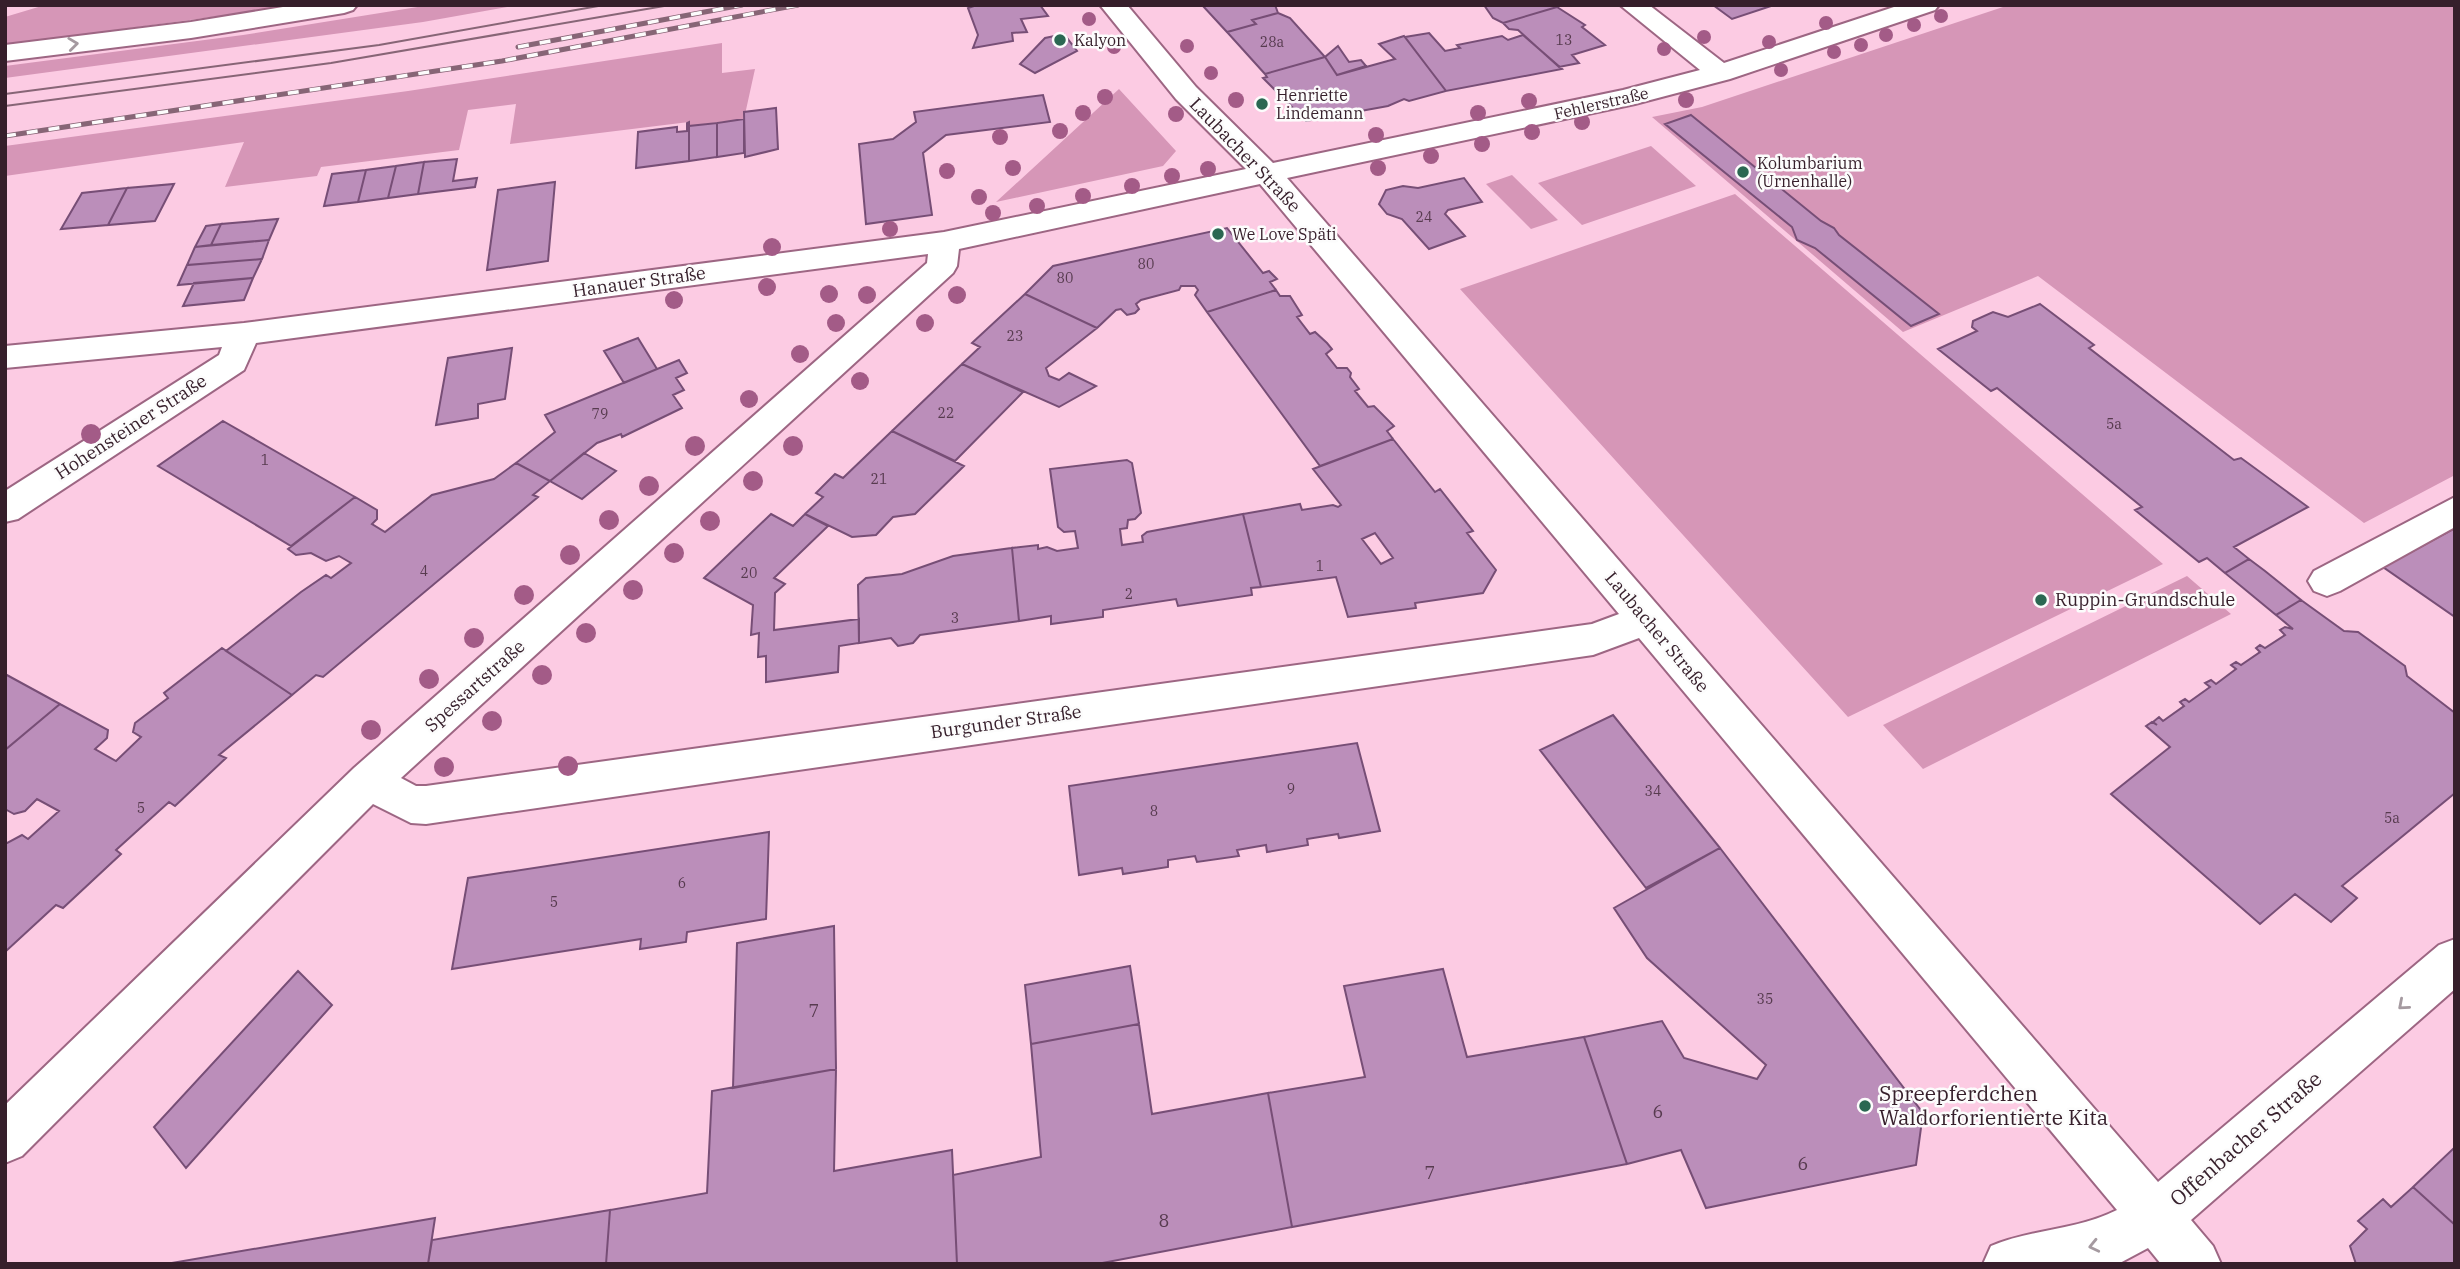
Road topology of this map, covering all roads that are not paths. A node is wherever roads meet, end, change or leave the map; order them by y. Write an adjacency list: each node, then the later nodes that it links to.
1 (344, 5): 5 (main road, one-way to 1)
2 (1113, 5): 7 (main road, Laubacher Straße)
3 (1633, 5): 6 (main road)
4 (1926, 5): 6 (main road, Fehlerstraße)
5 (5, 53)
6 (1720, 73): 7 (main road, Fehlerstraße)
7 (1268, 175): 8 (main road, Hanauer Straße); 14 (main road, Laubacher Straße)
8 (944, 242): 9 (main road, Hanauer Straße); 15 (main road, Spessartstraße)
9 (244, 334): 10 (main road, Hanauer Straße); 11 (main road, Hohensteiner Straße)
10 (5, 357)
11 (5, 509)
12 (2455, 510): 13 (main road)
13 (2327, 581)
14 (1646, 620): 15 (main road, Burgunder Straße); 18 (main road, Laubacher Straße)
15 (369, 781): 17 (main road, Spessartstraße)
16 (2455, 960): 18 (main road, Offenbacher Straße, one-way to 18)
17 (5, 1139)
18 (2156, 1217): 19 (main road, Offenbacher Straße, one-way to 19); 20 (main road, Laubacher Straße)
19 (2009, 1264)
20 (2195, 1264)

